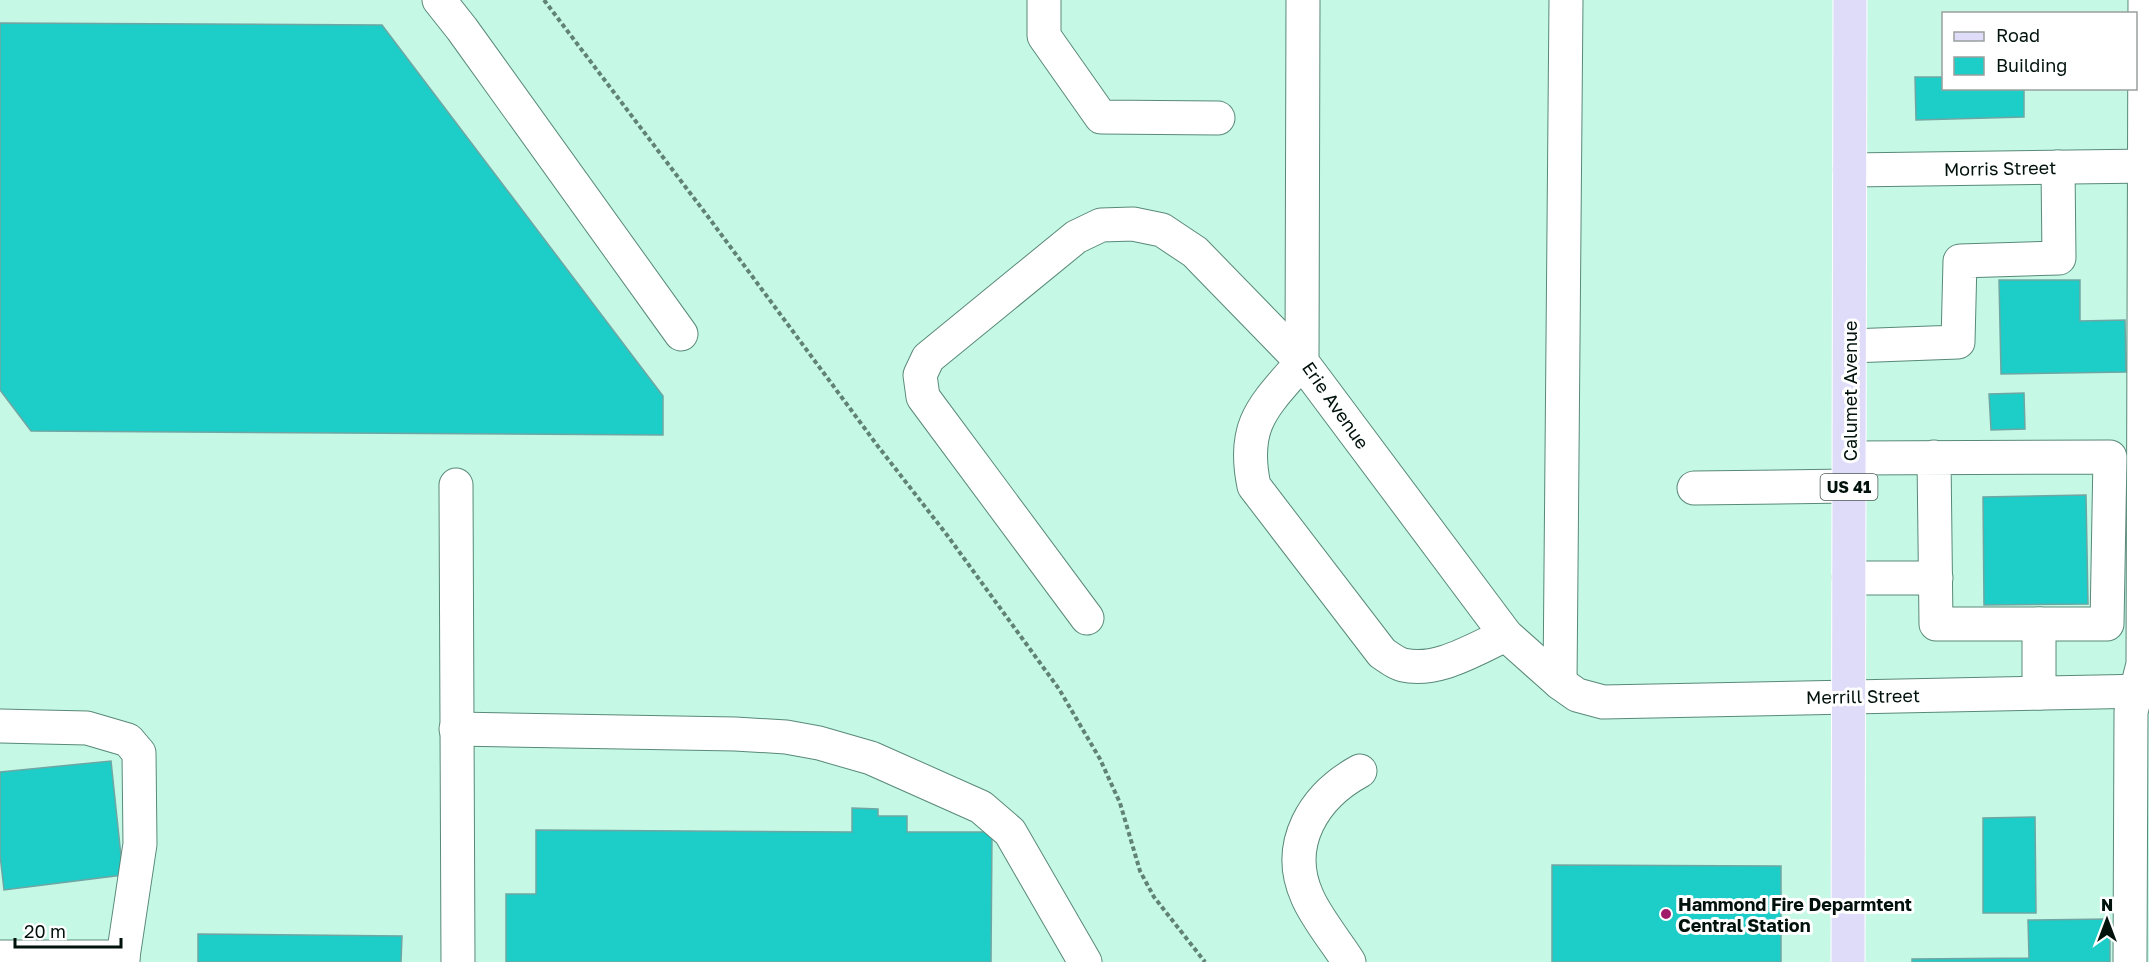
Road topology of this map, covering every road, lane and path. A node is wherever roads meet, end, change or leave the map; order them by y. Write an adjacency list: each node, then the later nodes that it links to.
1 (439, 0): 12 (street)
2 (544, 0): 37 (path)
3 (1044, 0): 8 (street)
4 (1303, 0): 14 (street, Erie Avenue)
5 (1566, 0): 25 (street)
6 (1850, 0): 11 (main road, Calumet Avenue / US 41)
7 (2145, 0): 9 (street)
8 (1218, 118)
9 (2147, 166): 10 (street, Morris Street); 15 (street)
10 (2058, 167): 11 (street, Morris Street); 13 (street)
11 (1850, 170): 13 (main road, Calumet Avenue / US 41)
12 (681, 334)
13 (1850, 346): 17 (main road, Calumet Avenue / US 41)
14 (1302, 362): 22 (street); 24 (street, Erie Avenue); 24 (street)
15 (2147, 428): 26 (street)
16 (1934, 457): 17 (street); 21 (street); 23 (street)
17 (1849, 472): 19 (street); 20 (main road, Calumet Avenue / US 41)
18 (456, 485): 30 (street)
19 (1694, 488)
20 (1849, 578): 21 (street); 28 (main road, Calumet Avenue / US 41)
21 (1936, 578): 23 (street)
22 (1086, 618)
23 (2039, 624): 27 (street)
24 (1506, 635): 25 (street, Erie Avenue)
25 (1568, 689): 28 (street, Merrill Street)
26 (2143, 691): 27 (street, Merrill Street); 33 (street)
27 (2039, 693): 28 (street, Merrill Street)
28 (1849, 696): 39 (main road, Calumet Avenue / US 41)
29 (0, 726): 34 (street)
30 (456, 729): 35 (street); 36 (street)
31 (1360, 771): 38 (street)
32 (0, 957): 34 (street)
33 (2136, 959)
34 (123, 960)
35 (458, 962)
36 (1085, 962)
37 (1205, 962)
38 (1349, 962)
39 (1848, 962)

